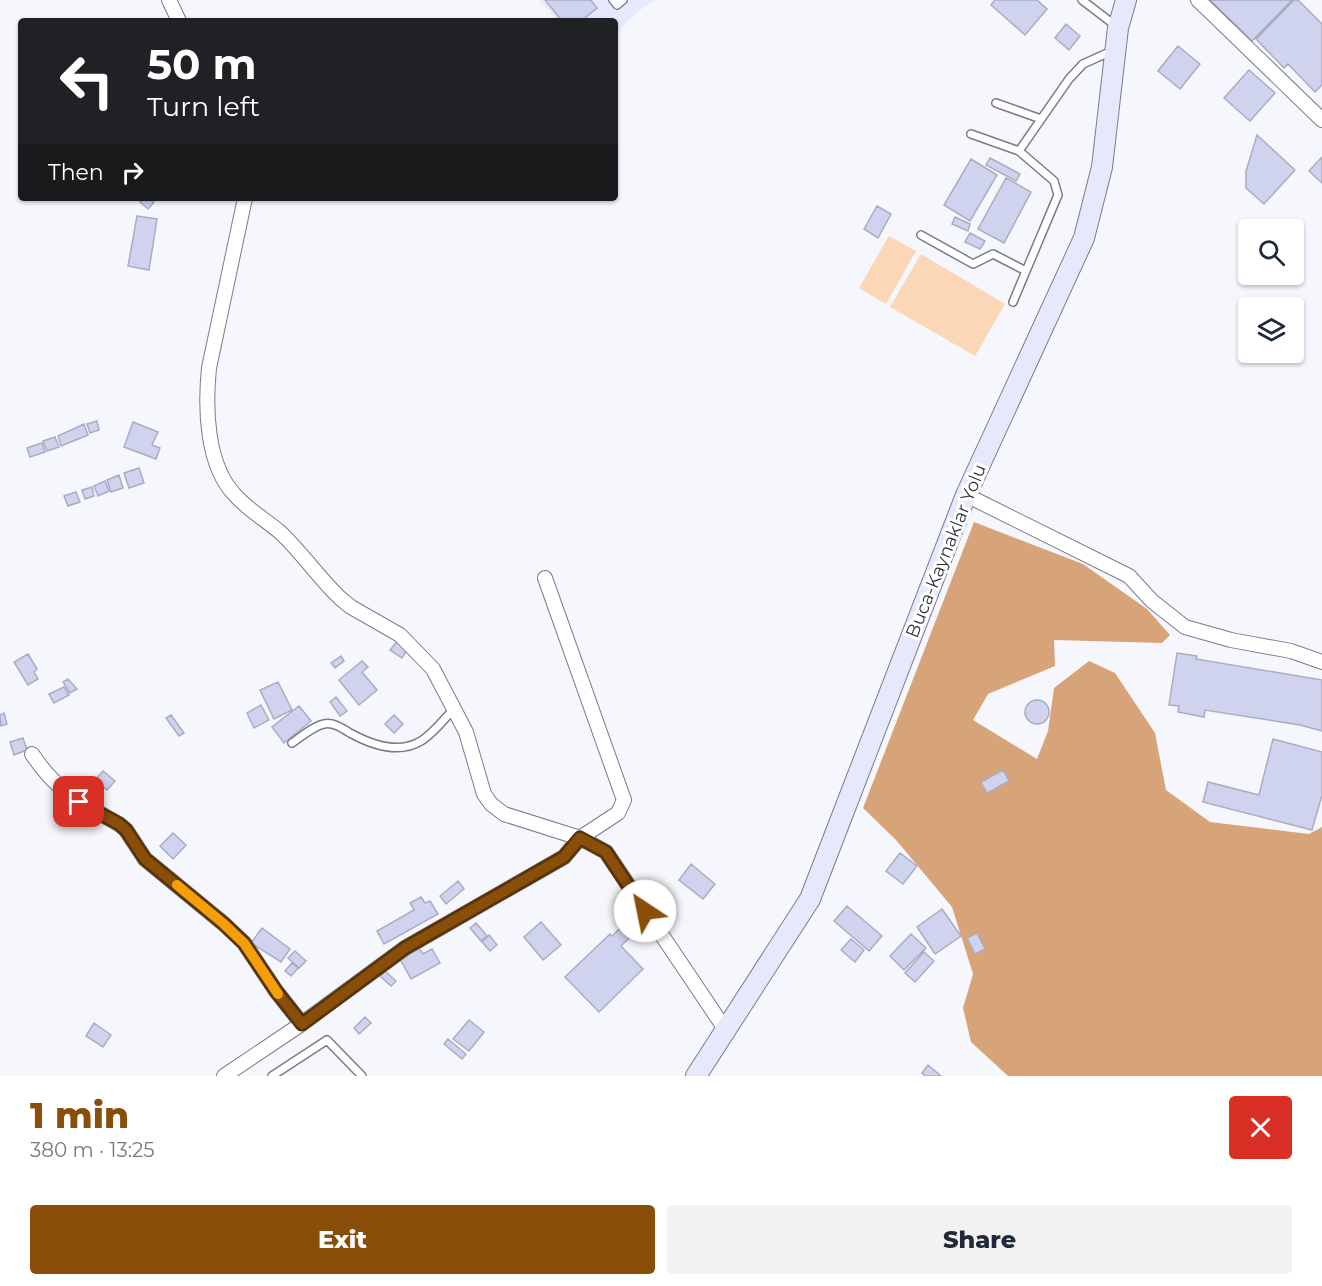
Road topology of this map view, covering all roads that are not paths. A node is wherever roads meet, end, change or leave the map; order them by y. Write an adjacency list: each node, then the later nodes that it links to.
1 (169, 0): 7 (street)
2 (613, 0): 3 (lane)
3 (623, 0)
4 (1082, 0): 8 (lane)
5 (1198, 0): 12 (street)
6 (1123, 1): 8 (street, Buca-Kaynaklar Yolu)
7 (178, 18)
8 (1118, 28): 9 (street, Buca-Kaynaklar Yolu)
9 (1116, 49): 11 (lane); 19 (street, Buca-Kaynaklar Yolu)
10 (996, 103): 11 (lane)
11 (1041, 119): 14 (lane)
12 (1322, 120)
13 (971, 134): 14 (lane)
14 (1019, 151): 17 (lane)
15 (244, 201): 22 (street)
16 (921, 234): 17 (lane)
17 (1026, 271): 18 (lane)
18 (1013, 302)
19 (966, 495): 21 (street); 27 (street, Buca-Kaynaklar Yolu)
20 (546, 578): 25 (street)
21 (1322, 662)
22 (454, 708): 23 (lane); 25 (street)
23 (292, 743)
24 (32, 754): 26 (street)
25 (580, 838): 26 (street); 27 (street)
26 (302, 1024): 28 (street)
27 (725, 1029): 31 (street, Buca-Kaynaklar Yolu)
28 (224, 1076)
29 (272, 1076): 30 (lane)
30 (362, 1076)
31 (696, 1076)

